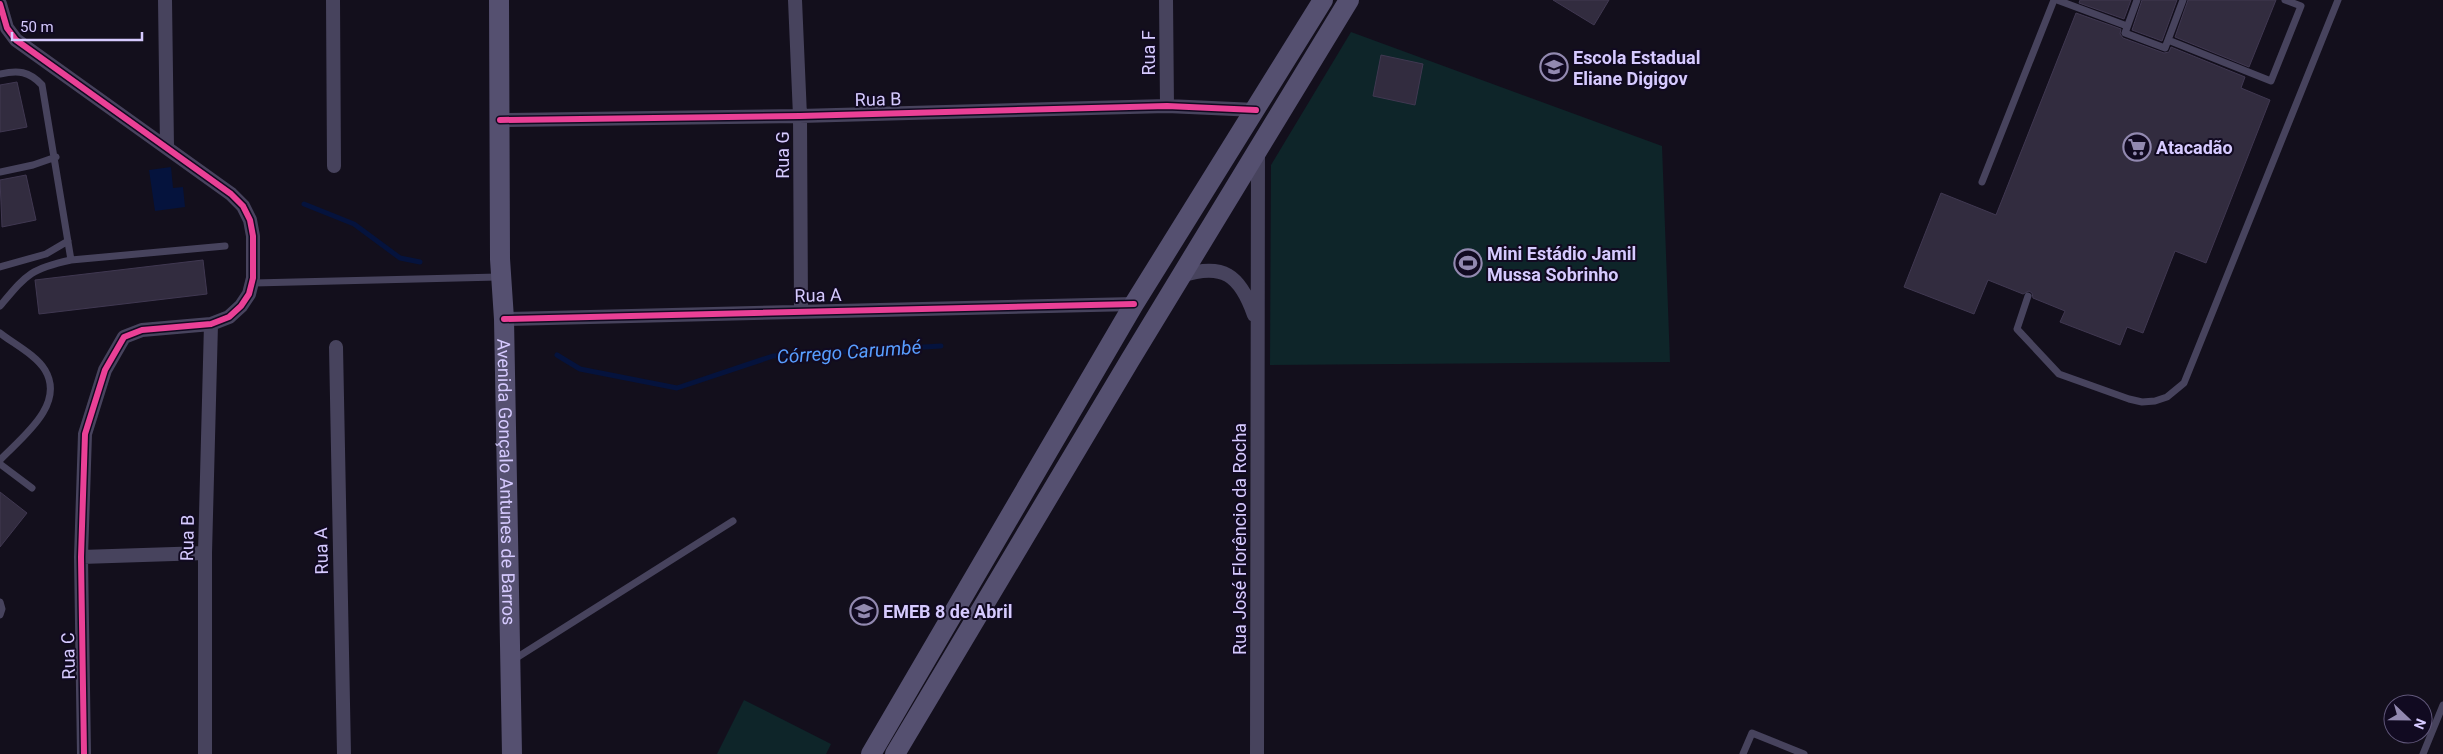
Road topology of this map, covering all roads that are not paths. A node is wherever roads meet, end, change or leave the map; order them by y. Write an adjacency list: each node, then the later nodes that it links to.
1 (165, 0): 21 (street)
2 (333, 0): 24 (street)
3 (499, 0): 20 (main road, Avenida Gonçalo Antunes de Barros)
4 (795, 0): 19 (street, Rua G)
5 (1166, 0): 17 (street, Rua F)
6 (1323, 0): 18 (main road)
7 (1350, 0): 22 (main road)
8 (2055, 0): 14 (lane); 26 (lane)
9 (2137, 0): 14 (lane)
10 (2183, 0): 15 (lane)
11 (2285, 0): 15 (lane)
12 (2338, 0): 36 (lane)
13 (0, 4): 21 (street)
14 (2127, 26): 15 (lane)
15 (2168, 40)
16 (0, 74): 23 (lane)
17 (1167, 106): 18 (street, Rua B); 19 (street, Rua B)
18 (1256, 110): 37 (main road)
19 (800, 116): 20 (street, Rua B); 39 (street, Rua G)
20 (500, 120): 34 (main road, Avenida Gonçalo Antunes de Barros)
21 (167, 148): 35 (street)
22 (1258, 149): 33 (main road); 42 (street, Rua José Florêncio da Rocha)
23 (56, 158): 25 (lane); 27 (lane)
24 (334, 166)
25 (0, 172)
26 (1982, 182)
27 (68, 241): 29 (lane); 30 (lane)
28 (225, 246): 29 (lane)
29 (71, 260): 32 (lane)
30 (20, 263): 31 (lane); 32 (lane)
31 (0, 267)
32 (25, 276): 38 (lane)
33 (1181, 276): 42 (street, Rua José Florêncio da Rocha); 60 (main road)
34 (501, 277): 35 (lane); 40 (main road, Avenida Gonçalo Antunes de Barros)
35 (252, 283): 41 (street)
36 (2028, 296)
37 (1134, 304): 39 (street, Rua A); 59 (main road)
38 (0, 306)
39 (801, 311): 40 (street, Rua A)
40 (504, 319): 53 (main road, Avenida Gonçalo Antunes de Barros)
41 (211, 324): 49 (street, Rua B); 50 (street, Rua C)
42 (1258, 325): 61 (street, Rua José Florêncio da Rocha)
43 (0, 333): 45 (lane)
44 (336, 347): 57 (street, Rua A)
45 (0, 460)
46 (0, 464): 47 (lane)
47 (32, 488)
48 (733, 521): 53 (lane)
49 (205, 553): 50 (street); 56 (street, Rua B)
50 (81, 557): 55 (street, Rua C)
51 (0, 602): 52 (lane)
52 (0, 615)
53 (510, 662): 58 (main road, Avenida Gonçalo Antunes de Barros)
54 (2443, 705): 64 (lane)
55 (84, 754)
56 (205, 754)
57 (344, 754)
58 (512, 754)
59 (870, 754)
60 (895, 754)
61 (1257, 754)
62 (1743, 754): 63 (lane)
63 (1804, 754)
64 (2423, 754)

